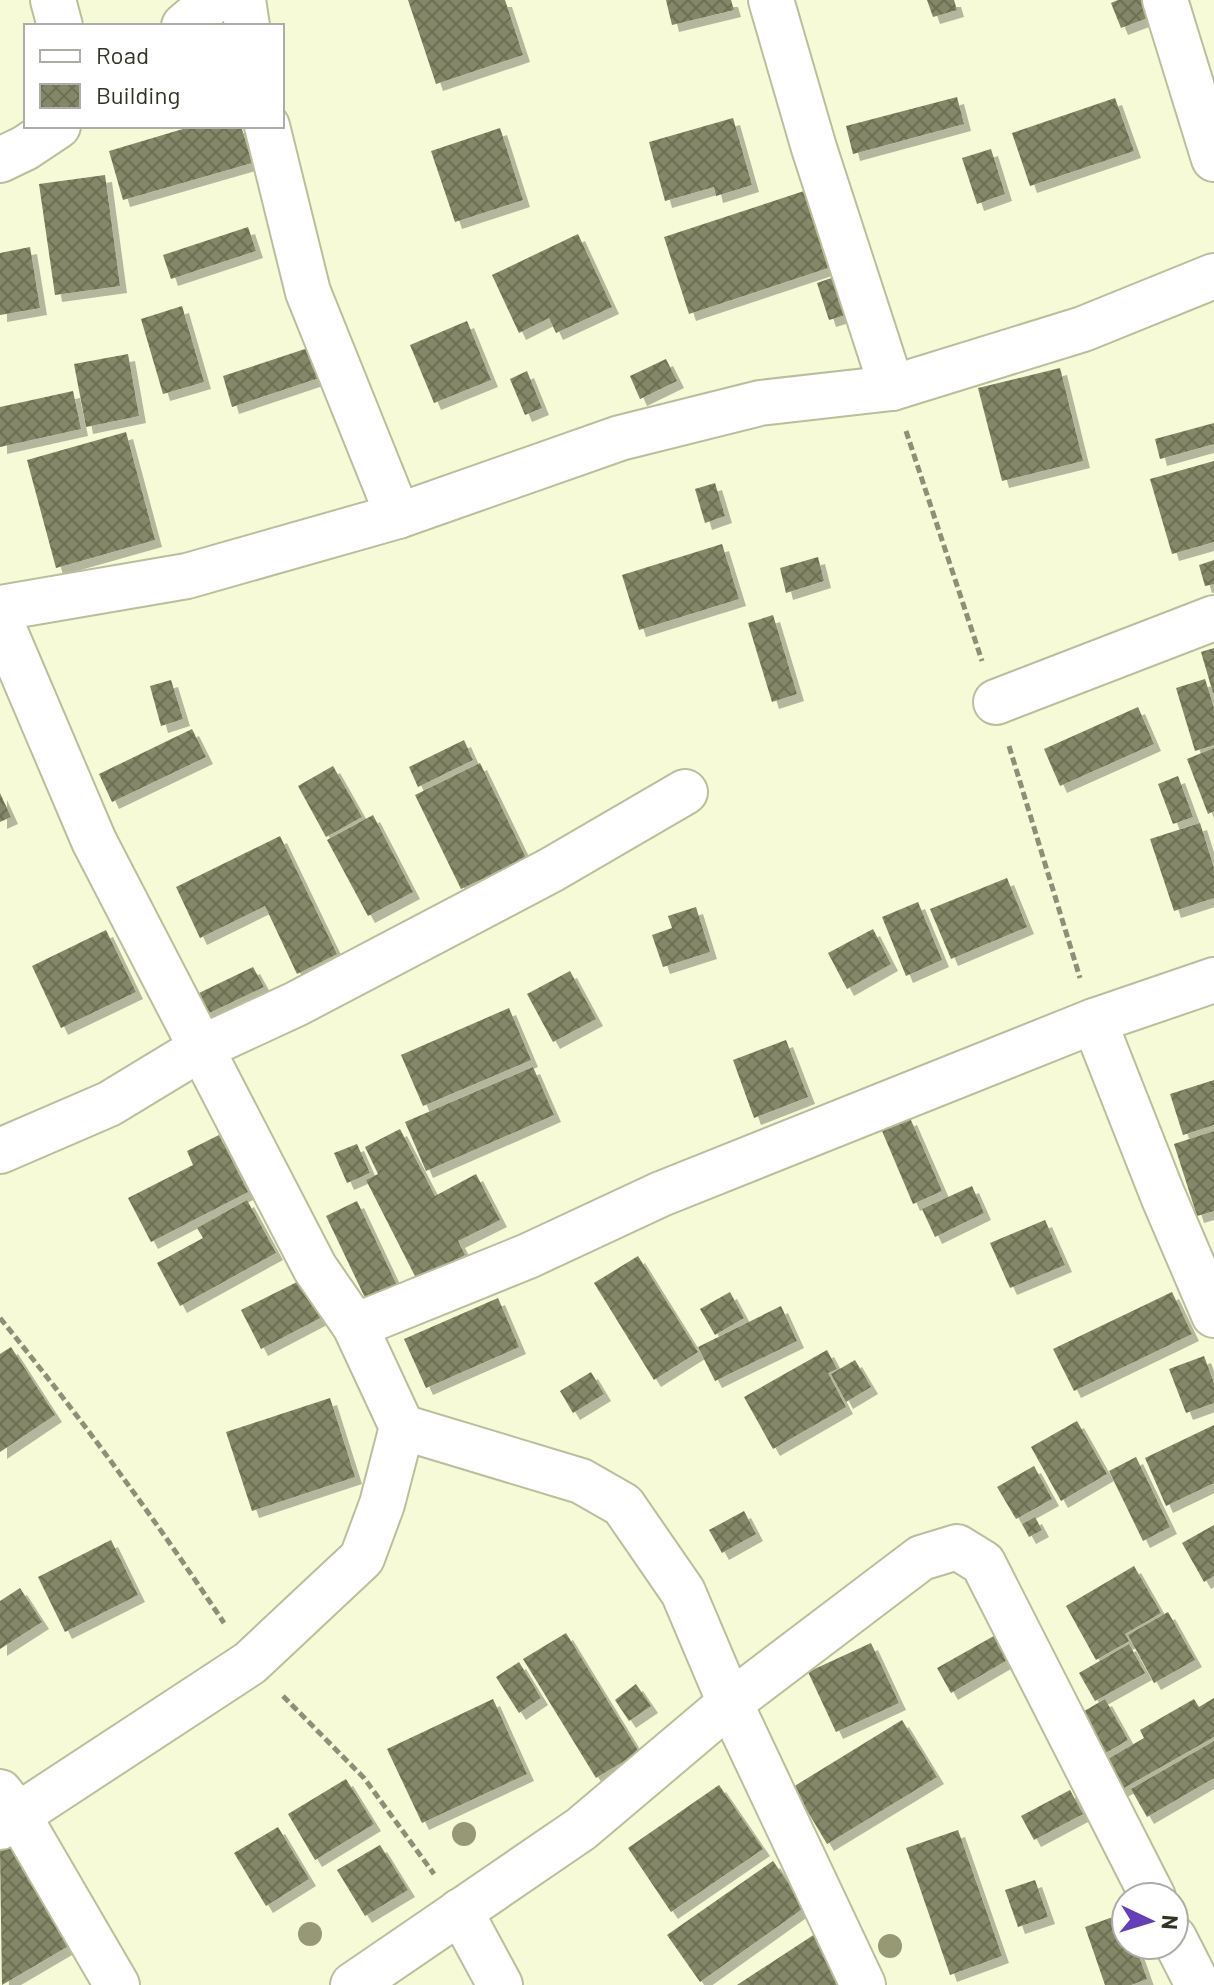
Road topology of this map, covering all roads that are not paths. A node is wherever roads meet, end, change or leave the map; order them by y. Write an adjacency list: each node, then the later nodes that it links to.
1 (53, 0): 6 (street)
2 (214, 0): 7 (street)
3 (243, 0): 8 (street)
4 (771, 0): 14 (street)
5 (1165, 0): 11 (street)
6 (59, 24)
7 (186, 24)
8 (247, 24)
9 (55, 128): 12 (street)
10 (267, 128): 15 (street)
11 (1214, 159)
12 (0, 160)
13 (1214, 276): 14 (street)
14 (892, 388): 15 (street)
15 (398, 516): 16 (street)
16 (0, 608)
17 (1214, 618): 19 (street)
18 (0, 620): 23 (street)
19 (996, 702)
20 (685, 792): 23 (street)
21 (1214, 980): 22 (street)
22 (1094, 1021): 25 (street); 26 (street)
23 (203, 1047): 24 (street); 26 (street)
24 (0, 1151)
25 (1214, 1315)
26 (355, 1326): 27 (street)
27 (402, 1427): 28 (street); 29 (street)
28 (730, 1703): 30 (street); 31 (street); 36 (street)
29 (6, 1811): 33 (street)
30 (1145, 1881)
31 (460, 1911): 34 (street); 35 (street)
32 (1186, 1961): 37 (street)
33 (117, 1985)
34 (353, 1985)
35 (500, 1985)
36 (863, 1985)
37 (1198, 1985)

